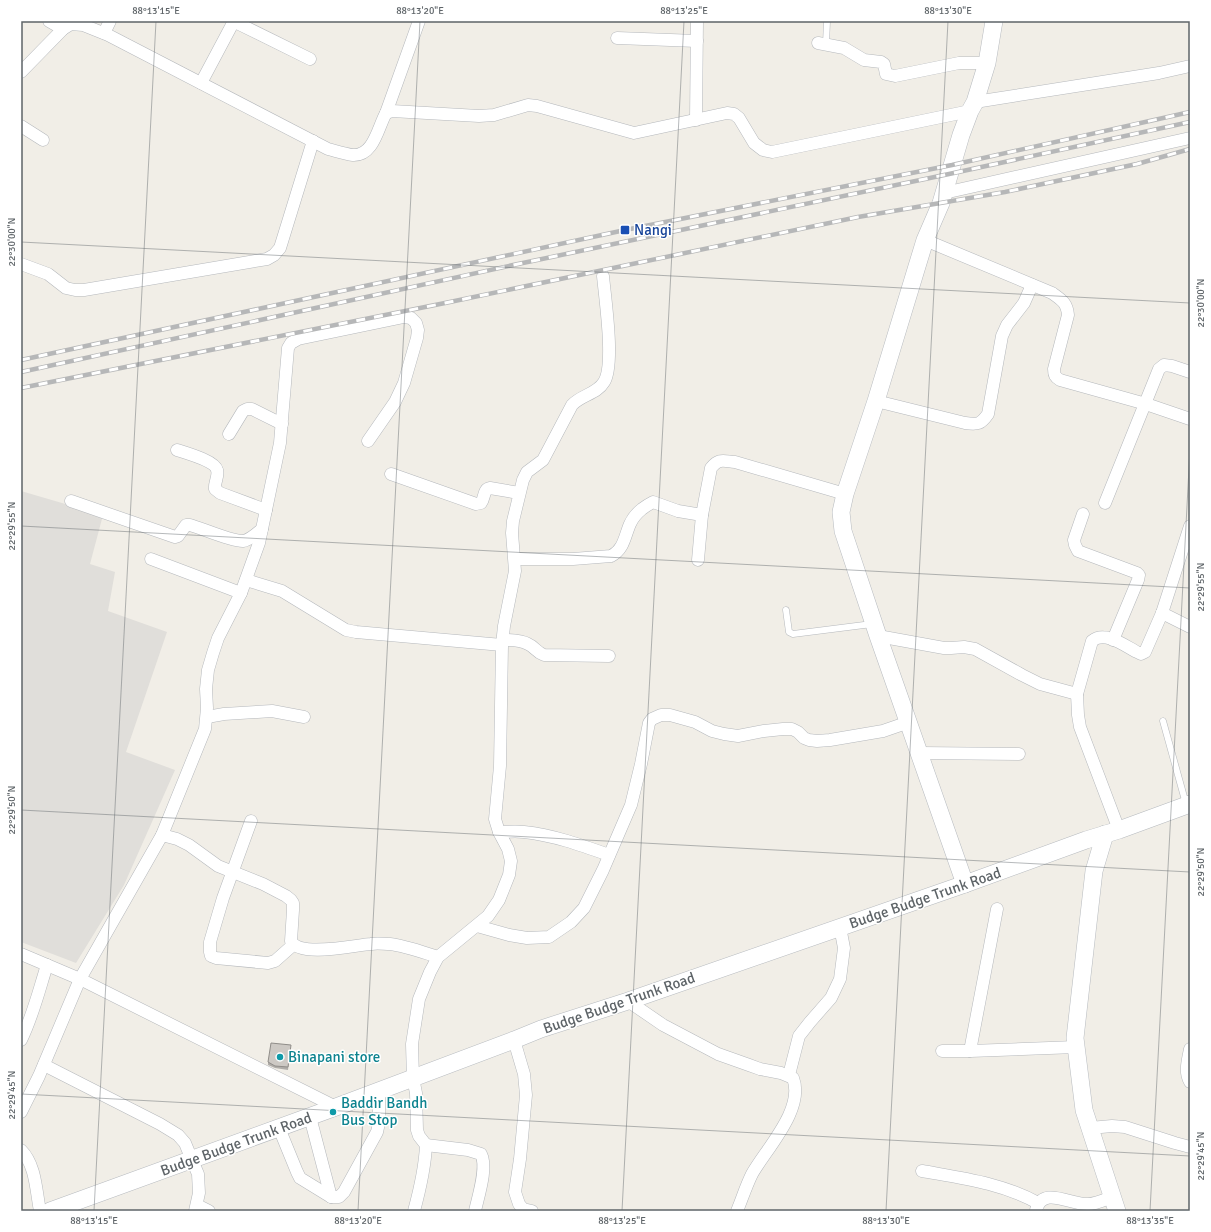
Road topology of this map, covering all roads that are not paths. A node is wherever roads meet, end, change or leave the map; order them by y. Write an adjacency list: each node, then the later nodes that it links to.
1 (49, 21): 8 (street)
2 (110, 21): 9 (street)
3 (234, 21): 13 (street); 17 (street)
4 (419, 21): 19 (street)
5 (697, 21): 11 (street)
6 (827, 21): 12 (lane)
7 (994, 21): 14 (street)
8 (63, 29): 9 (street); 16 (street)
9 (104, 33): 17 (street)
10 (617, 38): 11 (street)
11 (697, 41): 20 (street)
12 (822, 44): 14 (street)
13 (310, 59)
14 (988, 63): 18 (street)
15 (1190, 66): 18 (street)
16 (21, 72)
17 (201, 83): 24 (street)
18 (973, 106): 20 (street); 25 (street)
19 (386, 113): 20 (street); 24 (street)
20 (696, 120)
21 (21, 126): 23 (street)
22 (1190, 138): 25 (street)
23 (43, 140)
24 (313, 141): 27 (street)
25 (944, 193): 26 (street)
26 (925, 240): 29 (street); 31 (street)
27 (21, 264)
28 (603, 276): 39 (street)
29 (1032, 285): 31 (street); 32 (street)
30 (1190, 372): 32 (street)
31 (876, 401): 40 (street)
32 (1146, 404): 33 (street); 42 (street)
33 (1190, 419)
34 (282, 424): 35 (street); 36 (street); 43 (street)
35 (230, 434)
36 (368, 441)
37 (177, 450): 43 (street)
38 (391, 474): 39 (street)
39 (519, 493): 49 (street)
40 (845, 494): 45 (street); 56 (street)
41 (71, 501): 47 (street)
42 (1105, 503)
43 (266, 510): 47 (street)
44 (1083, 514): 57 (street)
45 (702, 515): 49 (street); 50 (street)
46 (1190, 526): 54 (street)
47 (262, 529): 51 (street)
48 (151, 559): 52 (street)
49 (515, 559): 58 (street)
50 (698, 560)
51 (246, 580): 52 (street); 58 (street)
52 (241, 593): 61 (street)
53 (786, 610): 56 (lane)
54 (1162, 613): 55 (street); 57 (street)
55 (1190, 627)
56 (876, 630): 60 (street); 64 (street)
57 (1113, 640): 60 (street)
58 (502, 642): 59 (street); 69 (street)
59 (609, 656)
60 (1077, 694): 70 (street)
61 (207, 717): 62 (street); 71 (street)
62 (304, 717)
63 (1163, 721): 67 (lane)
64 (909, 722): 65 (street); 72 (street)
65 (920, 753): 66 (street); 74 (street)
66 (1019, 754)
67 (1189, 807): 70 (street, Budge Budge Trunk Road)
68 (251, 821): 73 (street)
69 (498, 832): 72 (street); 76 (street)
70 (1112, 832): 74 (street, Budge Budge Trunk Road); 86 (street)
71 (162, 835): 73 (street); 82 (street)
72 (609, 855): 76 (street)
73 (233, 872): 78 (street); 78 (street)
74 (965, 884): 77 (street, Budge Budge Trunk Road)
75 (996, 909): 89 (street)
76 (476, 926): 80 (street)
77 (840, 927): 83 (street, Budge Budge Trunk Road); 91 (street)
78 (293, 945): 80 (street)
79 (21, 954): 81 (street)
80 (438, 957): 92 (street)
81 (47, 965): 82 (street); 84 (street)
82 (80, 979): 90 (street); 95 (street)
83 (628, 1001): 85 (street, Budge Budge Trunk Road); 91 (street)
84 (21, 1040)
85 (514, 1040): 92 (street, Budge Budge Trunk Road); 114 (street)
86 (1076, 1047): 89 (street); 99 (street)
87 (1190, 1049): 93 (street)
88 (942, 1051): 89 (street)
89 (970, 1051)
90 (44, 1066): 96 (street); 103 (street)
91 (789, 1076): 115 (street)
92 (413, 1078): 94 (street, Budge Budge Trunk Road); 100 (street)
93 (1190, 1082)
94 (379, 1091): 95 (street, Budge Budge Trunk Road); 105 (street)
95 (336, 1107): 97 (street, Budge Budge Trunk Road)
96 (21, 1112)
97 (310, 1117): 98 (street, Budge Budge Trunk Road); 105 (street)
98 (279, 1128): 103 (street, Budge Budge Trunk Road); 105 (street)
99 (1090, 1128): 101 (street); 106 (street)
100 (426, 1145): 112 (street); 113 (street)
101 (1190, 1147)
102 (21, 1150): 110 (street)
103 (192, 1160): 108 (street); 109 (street, Budge Budge Trunk Road)
104 (922, 1171): 107 (street)
105 (331, 1197)
106 (1114, 1204): 107 (street)
107 (1037, 1207)
108 (196, 1208): 111 (street)
109 (61, 1209)
110 (40, 1211)
111 (209, 1211)
112 (414, 1211)
113 (475, 1211)
114 (532, 1211)
115 (737, 1211)

